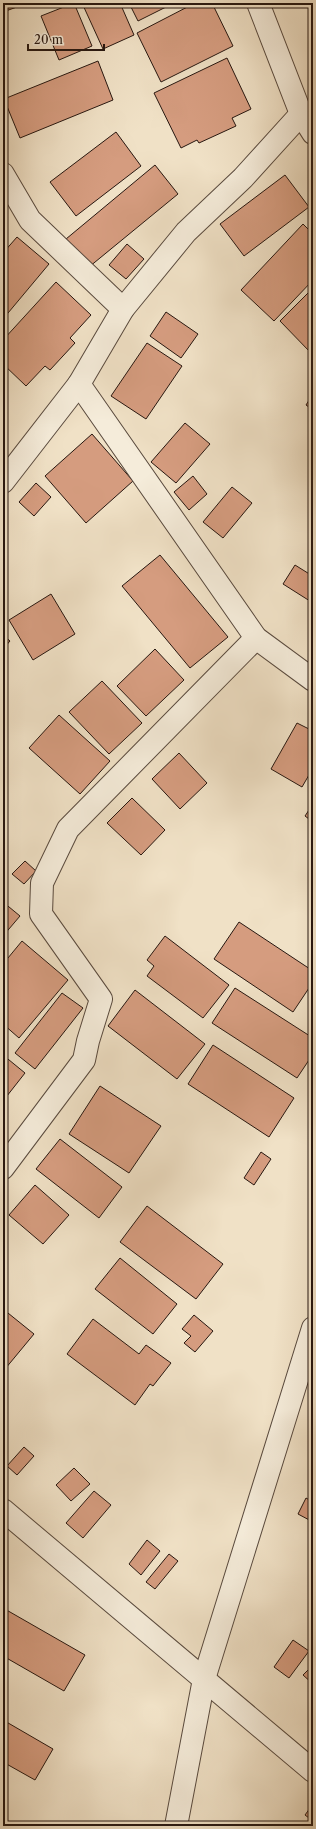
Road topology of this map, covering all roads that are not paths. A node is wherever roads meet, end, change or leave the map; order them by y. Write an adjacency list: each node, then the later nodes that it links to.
1 (258, 3): 2 (street)
2 (301, 114): 3 (street); 5 (street)
3 (313, 133)
4 (3, 174): 5 (street)
5 (123, 309): 6 (street)
6 (79, 384): 7 (street); 8 (street)
7 (3, 482)
8 (256, 638): 9 (street); 10 (street)
9 (313, 680)
10 (3, 1168)
11 (313, 1328): 13 (street)
12 (3, 1510): 13 (street)
13 (204, 1679): 14 (street); 15 (street)
14 (313, 1771)
15 (176, 1826)

